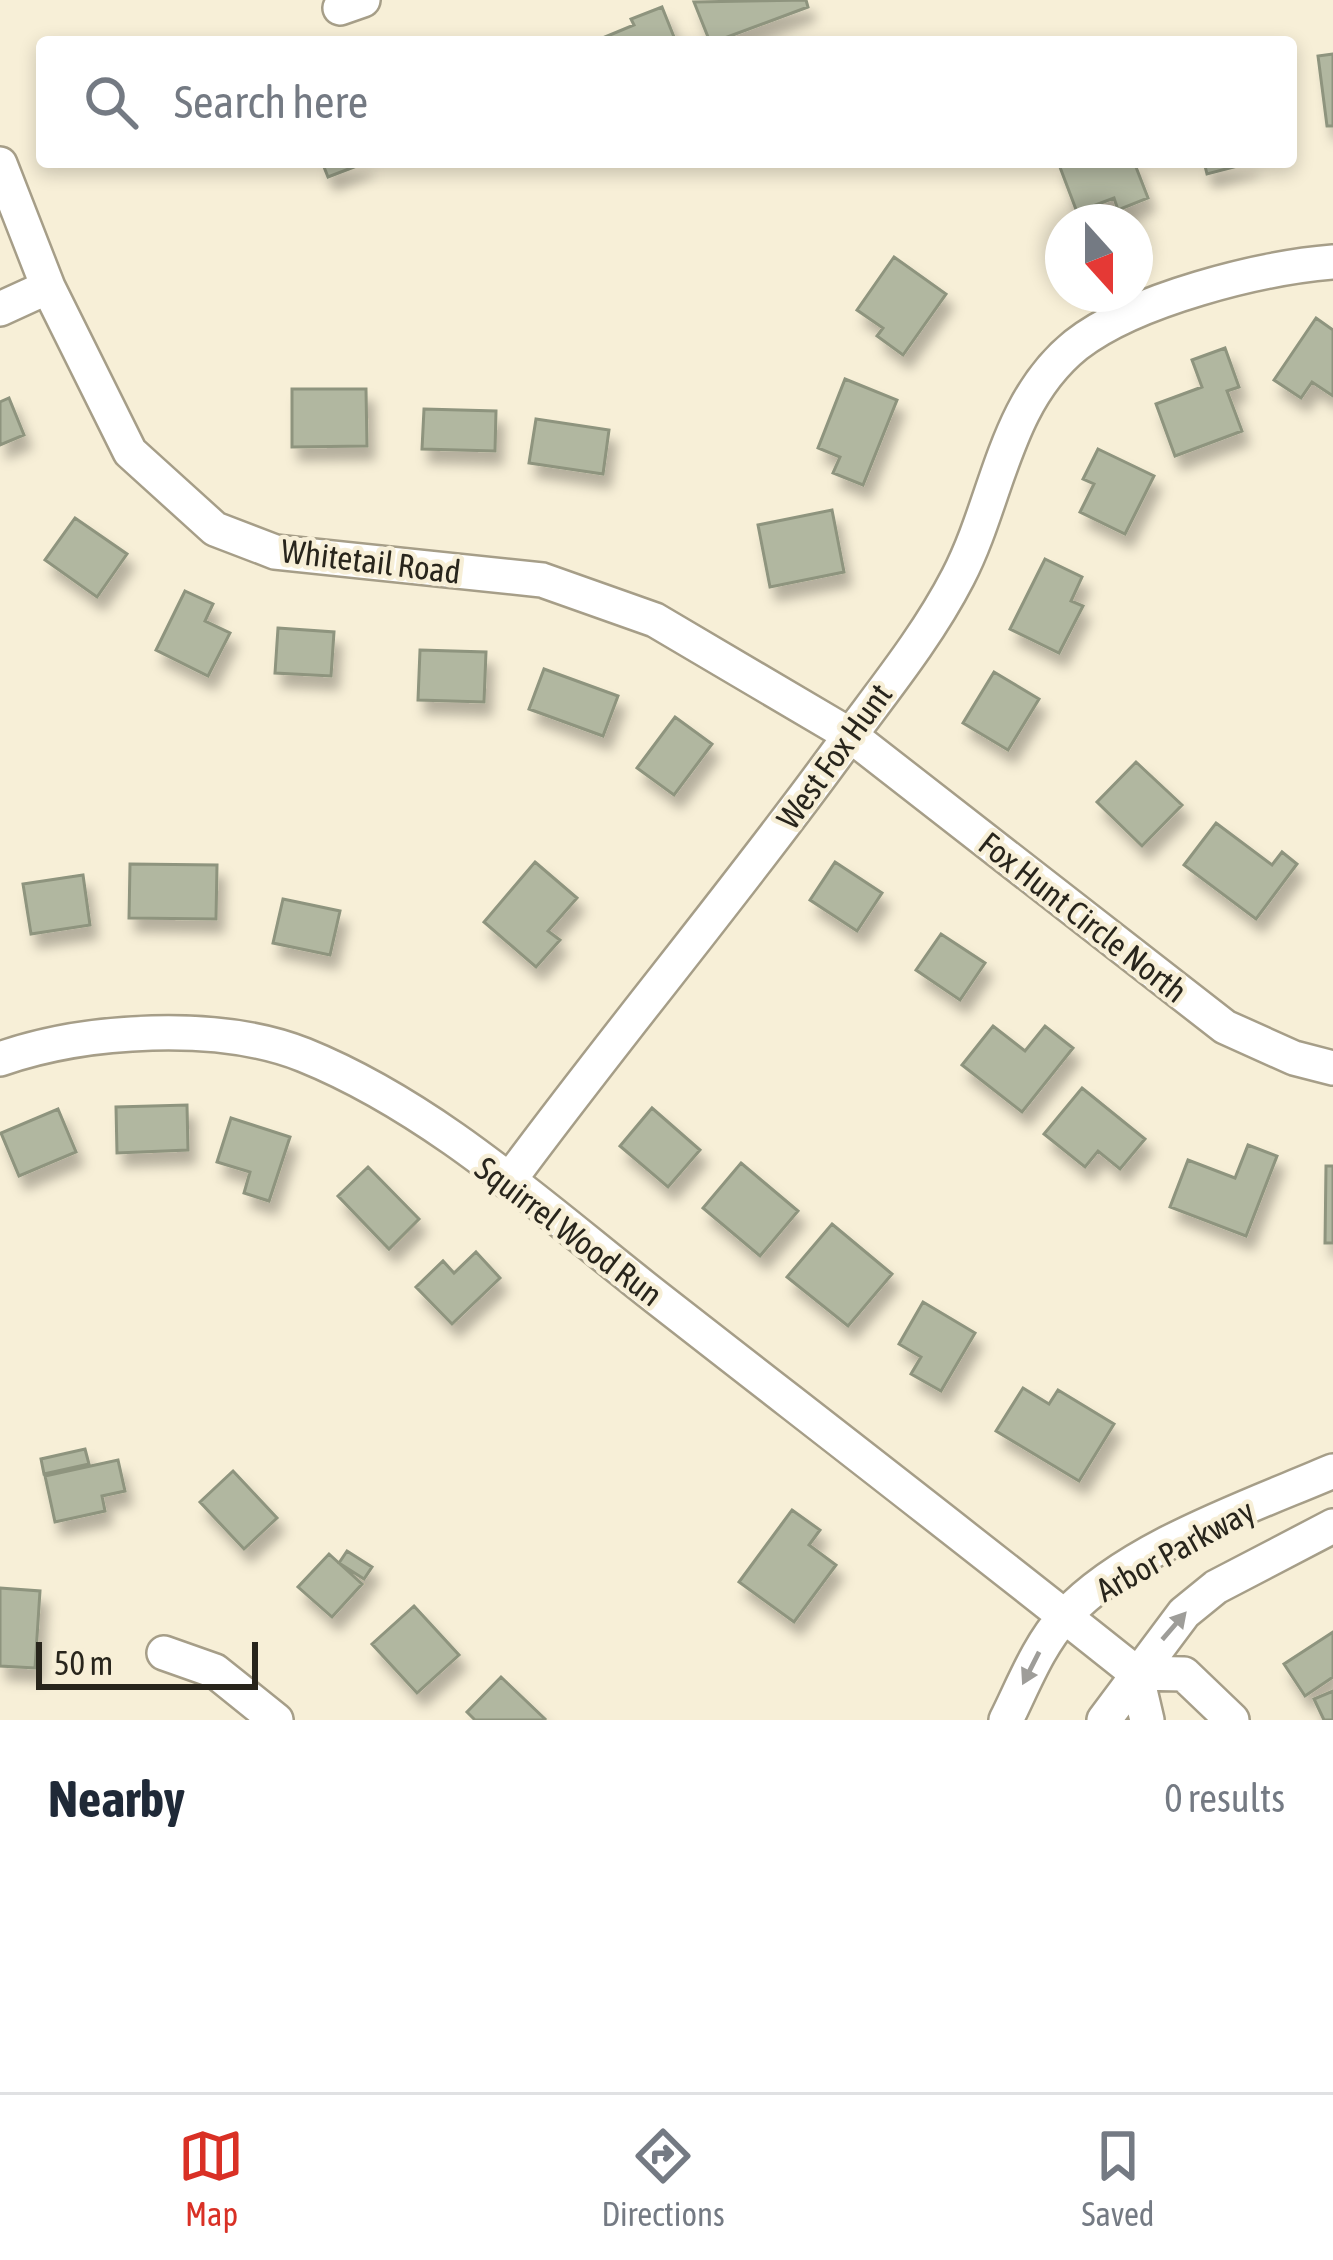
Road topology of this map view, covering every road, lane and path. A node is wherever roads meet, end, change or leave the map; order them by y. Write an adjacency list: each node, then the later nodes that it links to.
1 (0, 164): 3 (street, Whitetail Road)
2 (1333, 262): 5 (street, West Fox Hunt)
3 (48, 286): 4 (street); 5 (street, Whitetail Road)
4 (0, 309)
5 (850, 735): 7 (street, Fox Hunt Circle North); 8 (street, West Fox Hunt)
6 (0, 1059): 8 (street, Squirrel Wood Run)
7 (1333, 1067)
8 (508, 1182): 11 (street, Squirrel Wood Run)
9 (1333, 1471): 11 (street, Arbor Parkway)
10 (1333, 1526): 13 (street, Arbor Parkway, one-way to 10)
11 (1065, 1616): 13 (street, Squirrel Wood Run); 15 (street, Arbor Parkway, one-way to 15)
12 (164, 1652): 14 (street)
13 (1136, 1673): 16 (street, Arbor Parkway); 17 (street); 18 (street)
14 (276, 1720)
15 (1006, 1720)
16 (1104, 1720)
17 (1147, 1720)
18 (1232, 1720)

